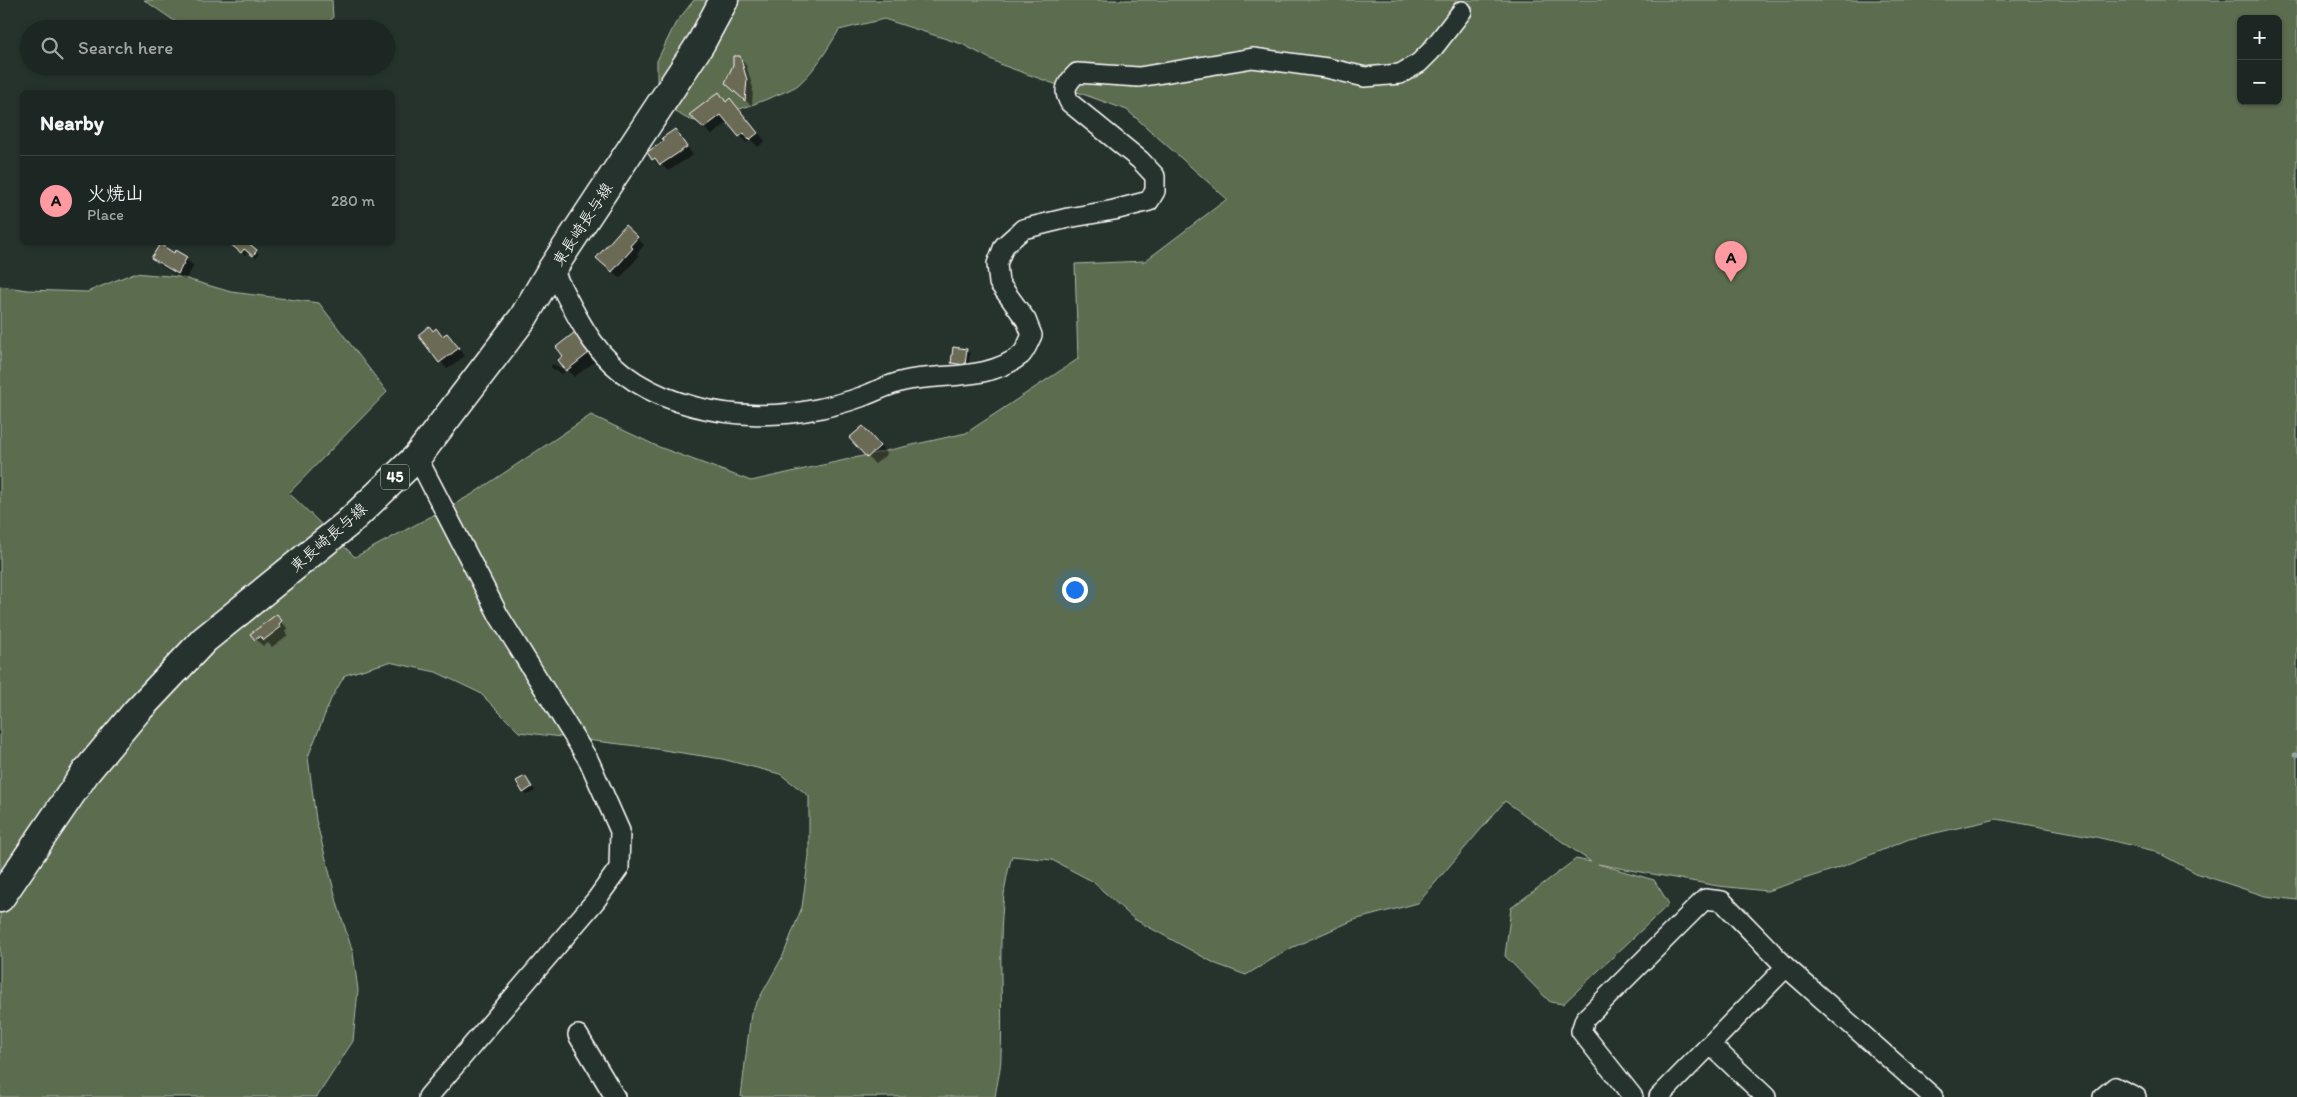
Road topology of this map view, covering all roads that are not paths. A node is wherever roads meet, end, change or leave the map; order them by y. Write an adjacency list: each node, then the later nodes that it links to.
1 (724, 0): 3 (main road, 東長崎長与線 / 45)
2 (1462, 11): 3 (street)
3 (552, 269): 4 (main road, 東長崎長与線 / 45)
4 (417, 456): 5 (main road, 東長崎長与線 / 45); 9 (street)
5 (0, 898)
6 (1786, 967): 8 (street); 11 (street); 14 (street)
7 (578, 1035): 10 (street)
8 (1711, 1045): 12 (street); 13 (street)
9 (428, 1097)
10 (615, 1097)
11 (1633, 1097)
12 (1659, 1097)
13 (1766, 1097)
14 (1933, 1097)
15 (2103, 1097): 16 (street)
16 (2136, 1097)

